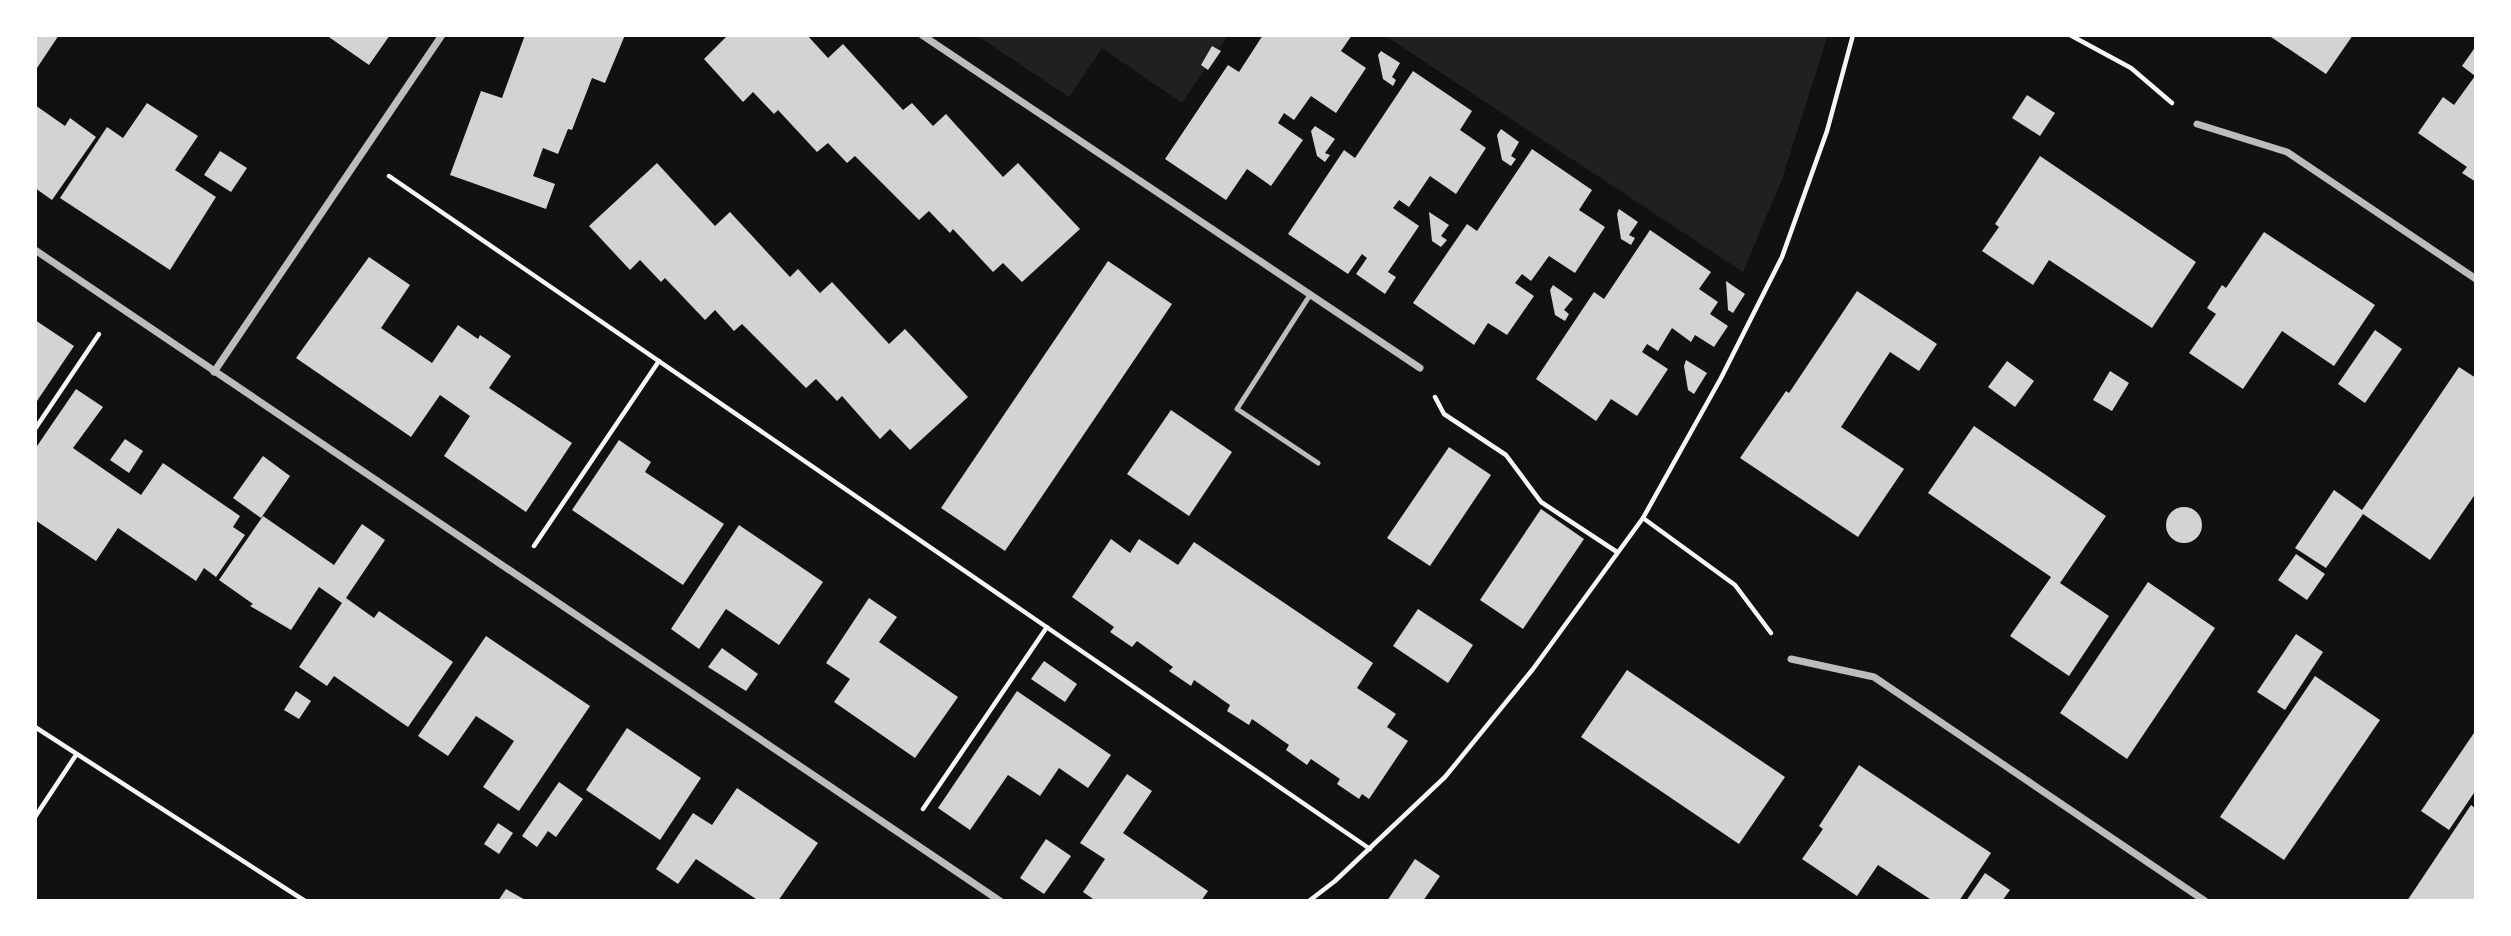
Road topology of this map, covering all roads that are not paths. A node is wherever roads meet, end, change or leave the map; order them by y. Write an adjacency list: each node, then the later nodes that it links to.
1 (442, 35): 8 (street)
2 (922, 35): 6 (street)
3 (2197, 124): 5 (street)
4 (35, 250): 8 (street)
5 (2476, 279)
6 (1310, 295): 7 (street); 9 (lane)
7 (1420, 369)
8 (214, 372): 11 (street)
9 (1318, 463)
10 (1791, 659): 12 (street)
11 (1000, 901)
12 (2205, 901)

